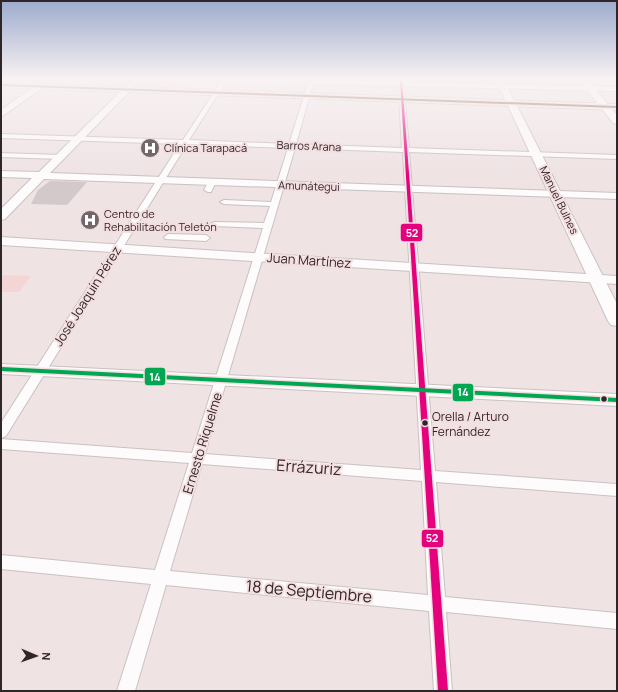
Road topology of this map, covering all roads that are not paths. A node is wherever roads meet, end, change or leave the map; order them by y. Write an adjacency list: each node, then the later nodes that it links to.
1 (104, 112): 9 (street)
2 (203, 112): 10 (street, José Joaquín Pérez)
3 (302, 112): 11 (street, Ernesto Riquelme)
4 (404, 112): 12 (street)
5 (516, 112): 14 (main road, Manuel Bulnes)
6 (610, 112): 7 (main road)
7 (617, 121)
8 (1, 136): 9 (street, Barros Arana)
9 (78, 139): 10 (street, Barros Arana); 15 (street)
10 (184, 142): 11 (street, Barros Arana); 19 (street, José Joaquín Pérez)
11 (292, 146): 12 (street, Barros Arana); 20 (street, Ernesto Riquelme)
12 (406, 150): 14 (street, Barros Arana); 21 (street)
13 (1, 154): 15 (street)
14 (536, 154): 16 (street, Barros Arana); 22 (main road, Manuel Bulnes)
15 (60, 157): 18 (street)
16 (617, 157)
17 (1, 174): 18 (street, Amunátegui)
18 (41, 176): 19 (street, Amunátegui); 26 (street)
19 (160, 180): 20 (street, Amunátegui); 33 (street, José Joaquín Pérez)
20 (280, 184): 21 (street, Amunátegui); 25 (street, Ernesto Riquelme)
21 (409, 189): 22 (street, Amunátegui); 36 (street)
22 (556, 194): 23 (street, Amunátegui); 37 (main road, Manuel Bulnes)
23 (617, 196)
24 (224, 202): 25 (street)
25 (274, 204): 28 (street, Ernesto Riquelme)
26 (1, 216)
27 (214, 224): 28 (street)
28 (268, 226): 35 (street, Ernesto Riquelme)
29 (168, 237): 30 (street)
30 (181, 237): 31 (street); 34 (street)
31 (206, 238)
32 (1, 241): 33 (street, Juan Martínez)
33 (117, 248): 34 (street, Juan Martínez); 41 (street, José Joaquín Pérez)
34 (174, 252): 35 (street, Juan Martínez)
35 (258, 257): 36 (street, Juan Martínez); 42 (street, Ernesto Riquelme)
36 (414, 267): 37 (street, Juan Martínez); 43 (street)
37 (596, 279): 38 (street, Juan Martínez); 39 (main road, Manuel Bulnes)
38 (617, 280)
39 (617, 321)
40 (1, 370): 41 (street)
41 (39, 371): 42 (street); 45 (street, José Joaquín Pérez)
42 (221, 380): 43 (street); 47 (street, Ernesto Riquelme)
43 (422, 390): 44 (street); 48 (street)
44 (617, 400)
45 (1, 433)
46 (1, 444): 47 (street, Errázuriz)
47 (197, 458): 48 (street, Errázuriz); 51 (street, Ernesto Riquelme)
48 (428, 476): 49 (street, Errázuriz); 52 (street)
49 (617, 490)
50 (1, 562): 51 (street, 18 de Septiembre)
51 (161, 577): 52 (street, 18 de Septiembre); 54 (street, Ernesto Riquelme)
52 (437, 603): 53 (street, 18 de Septiembre); 55 (street)
53 (617, 621)
54 (126, 691)
55 (443, 691)

